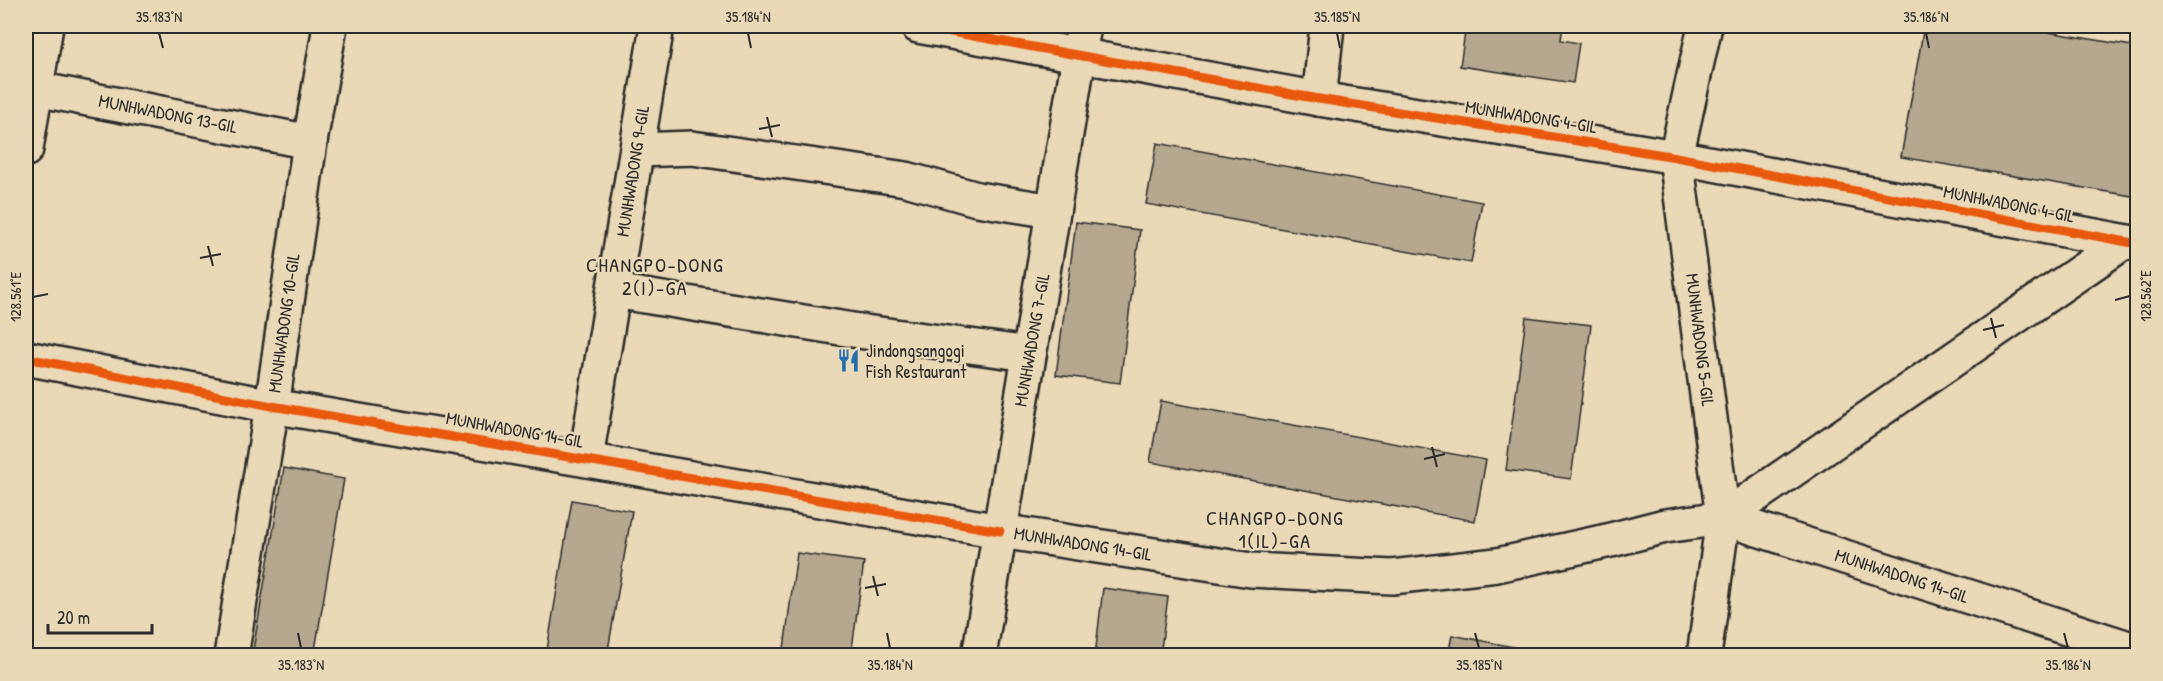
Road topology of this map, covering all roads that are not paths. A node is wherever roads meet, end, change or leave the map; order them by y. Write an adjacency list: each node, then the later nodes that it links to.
1 (46, 26): 8 (street)
2 (330, 26): 10 (street, MUNHWADONG 10-GIL)
3 (657, 26): 12 (street, MUNHWADONG 9-GIL)
4 (918, 26): 7 (street, MUNHWADONG 4-GIL)
5 (1327, 26): 9 (street)
6 (1705, 26): 13 (street, MUNHWADONG 5-GIL)
7 (1082, 40): 9 (street, MUNHWADONG 4-GIL); 14 (street, MUNHWADONG 7-GIL)
8 (30, 88): 10 (street, MUNHWADONG 13-GIL); 11 (street)
9 (1319, 99): 13 (street, MUNHWADONG 4-GIL)
10 (310, 142): 19 (street, MUNHWADONG 10-GIL)
11 (26, 149)
12 (637, 150): 14 (street); 16 (street, MUNHWADONG 9-GIL)
13 (1676, 158): 15 (street, MUNHWADONG 4-GIL); 21 (street, MUNHWADONG 5-GIL)
14 (1053, 211): 17 (street, MUNHWADONG 7-GIL)
15 (2131, 243): 21 (street, MUNHWADONG 4-GIL)
16 (614, 291): 17 (street); 20 (street, MUNHWADONG 9-GIL)
17 (1029, 354): 22 (street, MUNHWADONG 7-GIL)
18 (26, 358): 19 (street, MUNHWADONG 14-GIL)
19 (272, 406): 20 (street, MUNHWADONG 14-GIL); 24 (street, MUNHWADONG 10-GIL)
20 (586, 458): 22 (street, MUNHWADONG 14-GIL)
21 (1723, 518): 22 (street, MUNHWADONG 14-GIL); 23 (street, MUNHWADONG 14-GIL); 26 (street, MUNHWADONG 5-GIL)
22 (1000, 531): 25 (street, MUNHWADONG 7-GIL)
23 (2138, 651)
24 (231, 656)
25 (979, 656)
26 (1704, 656)

